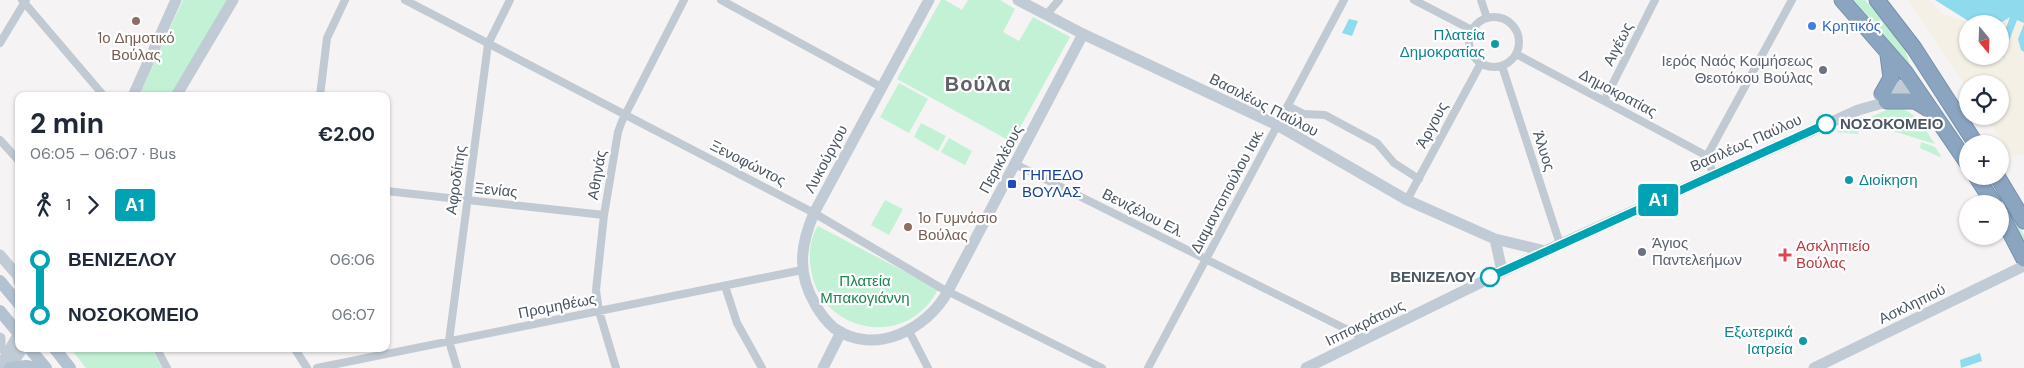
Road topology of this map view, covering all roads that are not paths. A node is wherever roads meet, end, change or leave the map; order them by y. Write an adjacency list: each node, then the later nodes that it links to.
1 (176, 0): 33 (street)
2 (233, 0): 34 (street)
3 (345, 0): 35 (street)
4 (404, 0): 24 (street, Ξενοφώντος)
5 (510, 0): 24 (street, Αφροδίτης)
6 (684, 0): 41 (street, Αθηνάς)
7 (721, 0): 31 (street)
8 (929, 0): 31 (street, Λυκούργου)
9 (1018, 0): 19 (street, Βασιλέως Παύλου)
10 (1058, 0): 19 (street)
11 (1344, 0): 39 (street, Διαμαντοπούλου Ιακ.)
12 (1414, 0): 21 (street)
13 (1481, 0): 20 (street)
14 (1656, 0): 38 (street, Αιγέως)
15 (1792, 0): 46 (street)
16 (1842, 0): 26 (highway)
17 (1877, 0): 25 (highway)
18 (24, 1): 23 (street); 32 (street)
19 (1047, 14): 22 (street, Βασιλέως Παύλου)
20 (1487, 18): 21 (street); 27 (street)
21 (1472, 30): 28 (street)
22 (1083, 34): 42 (street, Βασιλέως Παύλου); 48 (street, Περικλέους)
23 (0, 43)
24 (488, 44): 41 (street, Ξενοφώντος); 54 (street, Αφροδίτης)
25 (1914, 48): 30 (highway); 36 (highway)
26 (1886, 52): 30 (highway); 37 (highway)
27 (1516, 54): 29 (street); 38 (street, Δημοκρατίας)
28 (1481, 63): 29 (street); 50 (street, Άργους)
29 (1502, 66): 60 (street, Άλυος)
30 (1913, 84): 36 (highway); 37 (street, Βασιλέως Παύλου); 40 (highway)
31 (881, 87): 55 (street, Λυκούργου)
32 (101, 92)
33 (135, 92)
34 (178, 92)
35 (320, 92)
36 (1946, 96): 43 (highway)
37 (1884, 98): 40 (highway); 49 (street, Βασιλέως Παύλου)
38 (1604, 101): 46 (street, Δημοκρατίας)
39 (1288, 106): 42 (street, Διαμαντοπούλου Ιακ.); 50 (street)
40 (1932, 111): 45 (highway)
41 (625, 115): 55 (street, Ξενοφώντος); 56 (street, Αθηνάς)
42 (1277, 125): 53 (street, Βασιλέως Παύλου); 64 (street, Διαμαντοπούλου Ιακ.)
43 (1970, 135)
44 (0, 140): 47 (street)
45 (1959, 151)
46 (1707, 156): 49 (street)
47 (15, 157)
48 (1015, 164): 64 (street, Βενιζέλου Ελ.); 72 (street, Περικλέους)
49 (1713, 174): 60 (street, Βασιλέως Παύλου)
50 (1419, 179): 53 (street, Άργους)
51 (2002, 185): 57 (highway)
52 (390, 192): 54 (street, Ξενίας)
53 (1408, 200): 59 (street, Βασιλέως Παύλου)
54 (466, 201): 56 (street, Ξενίας); 82 (street, Αφροδίτης)
55 (814, 213): 66 (street, Λυκούργου); 72 (street, Ξενοφώντος)
56 (604, 215): 75 (street, Αθηνάς)
57 (2024, 221)
58 (2009, 231): 63 (highway)
59 (1495, 239): 61 (street, Βασιλέως Παύλου); 67 (street)
60 (1560, 244): 61 (street, Βασιλέως Παύλου)
61 (1545, 251): 67 (street, Ιπποκράτους)
62 (0, 255): 68 (street)
63 (2024, 259)
64 (1206, 260): 81 (street, Βενιζέλου Ελ.); 105 (street, Διαμαντοπούλου Ιακ.)
65 (2024, 266): 90 (street, Ασκληπιού)
66 (802, 270): 70 (street, Προμηθέως); 78 (street, Λυκούργου)
67 (1502, 271): 81 (street, Ιπποκράτους)
68 (15, 274)
69 (0, 280): 71 (main road); 73 (main road)
70 (725, 286): 75 (street, Προμηθέως); 101 (street)
71 (15, 290)
72 (948, 291): 77 (street, Περικλέους); 104 (street, Ξενοφώντος)
73 (15, 299)
74 (0, 311): 76 (main road)
75 (599, 311): 82 (street, Προμηθέως); 100 (street, Αθηνάς)
76 (15, 328)
77 (909, 331): 78 (street, Περικλέους); 103 (street)
78 (841, 332): 102 (street)
79 (0, 338): 83 (street)
80 (15, 340): 91 (street)
81 (1366, 340): 106 (street, Ιπποκράτους)
82 (449, 341): 98 (street, Προμηθέως); 99 (street, Αφροδίτης)
83 (0, 348)
84 (20, 352): 91 (street)
85 (33, 352): 94 (main road)
86 (57, 352): 95 (main road)
87 (62, 352): 95 (main road)
88 (159, 352): 96 (street)
89 (297, 352): 97 (street)
90 (1818, 367)
91 (4, 368)
92 (10, 368): 93 (main road)
93 (37, 368)
94 (46, 368)
95 (70, 368)
96 (167, 368)
97 (307, 368)
98 (317, 368)
99 (456, 368)
100 (616, 368)
101 (762, 368)
102 (823, 368)
103 (928, 368)
104 (1102, 368)
105 (1148, 368)
106 (1306, 368)

